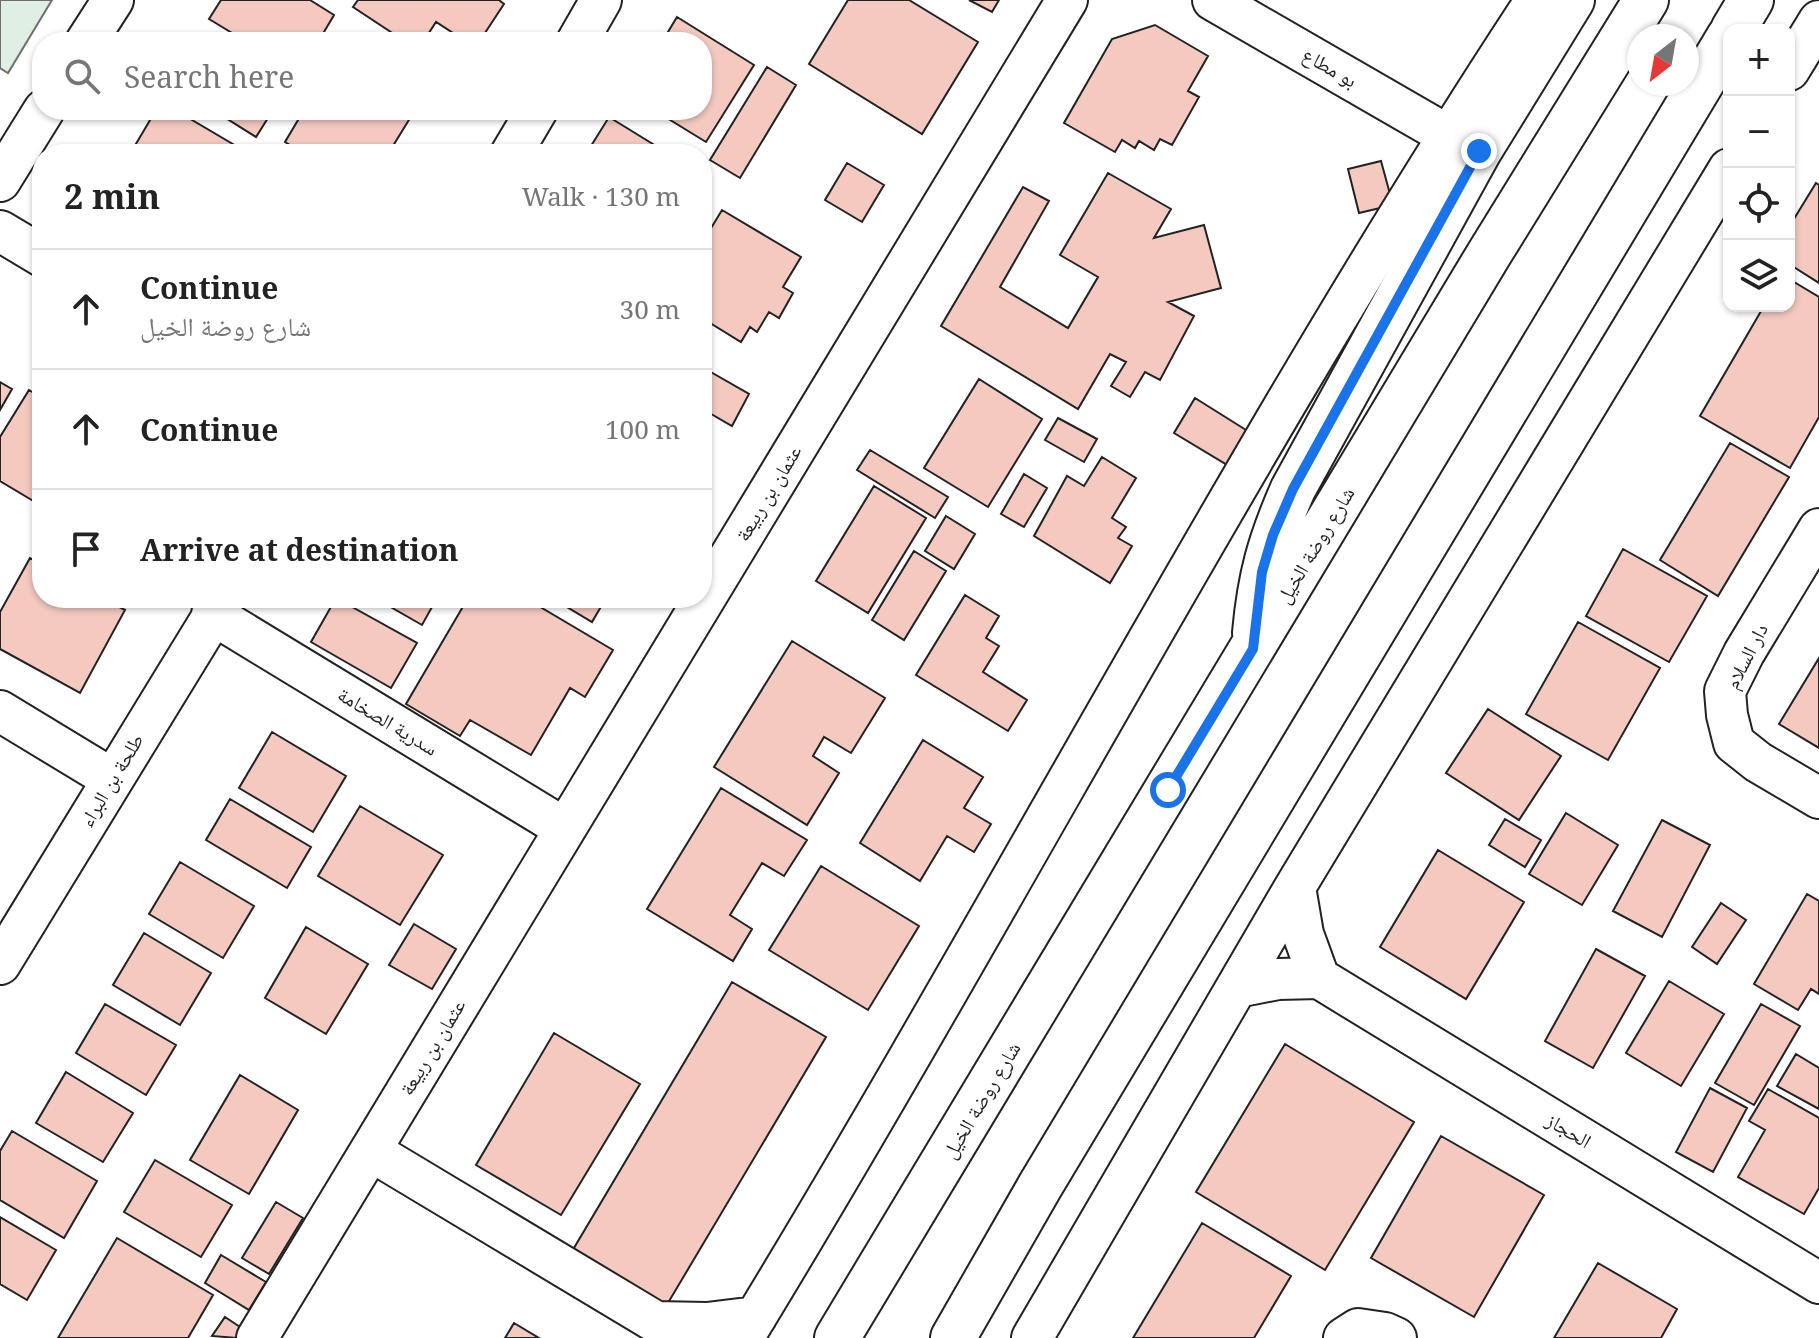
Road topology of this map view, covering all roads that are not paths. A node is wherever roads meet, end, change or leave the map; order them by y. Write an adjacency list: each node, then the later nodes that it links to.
1 (113, 0): 11 (street)
2 (601, 0): 12 (street)
3 (1067, 0): 24 (street, عثمان بن ربيعة)
4 (1213, 0): 17 (street, بو مطاع)
5 (1536, 0): 17 (street)
6 (1572, 0): 28 (main road)
7 (1646, 0): 28 (main road, شارع روضة الخيل)
8 (1751, 0): 10 (main road)
9 (1819, 21): 14 (street)
10 (1737, 24)
11 (92, 32)
12 (583, 32)
13 (1723, 47): 43 (main road)
14 (1795, 60)
15 (38, 120): 20 (street)
16 (531, 120): 18 (street)
17 (1447, 135): 39 (street)
18 (517, 144)
19 (1723, 179): 33 (street)
20 (0, 181)
21 (0, 231): 22 (street)
22 (32, 250)
23 (1819, 529): 31 (street, دار السلام)
24 (712, 584)
25 (217, 608): 30 (street, طلحة بن البراء)
26 (221, 608): 32 (street, سدرية الصخامة)
27 (698, 608): 32 (street, عثمان بن ربيعة)
28 (1253, 649): 42 (main road, شارع روضة الخيل)
29 (0, 711): 30 (street)
30 (112, 779): 34 (street, طلحة بن البراء)
31 (1819, 798)
32 (564, 828): 37 (street, عثمان بن ربيعة)
33 (1295, 887): 35 (street); 36 (street)
34 (0, 964)
35 (1319, 978): 36 (street); 38 (street, الحجاز)
36 (1237, 987): 44 (street)
37 (371, 1151): 40 (street); 41 (street, عثمان بن ربيعة)
38 (1819, 1283)
39 (750, 1327): 40 (street)
40 (664, 1330)
41 (257, 1338)
42 (837, 1338)
43 (953, 1338)
44 (1032, 1338)
45 (1344, 1338): 46 (street)
46 (1396, 1338)

